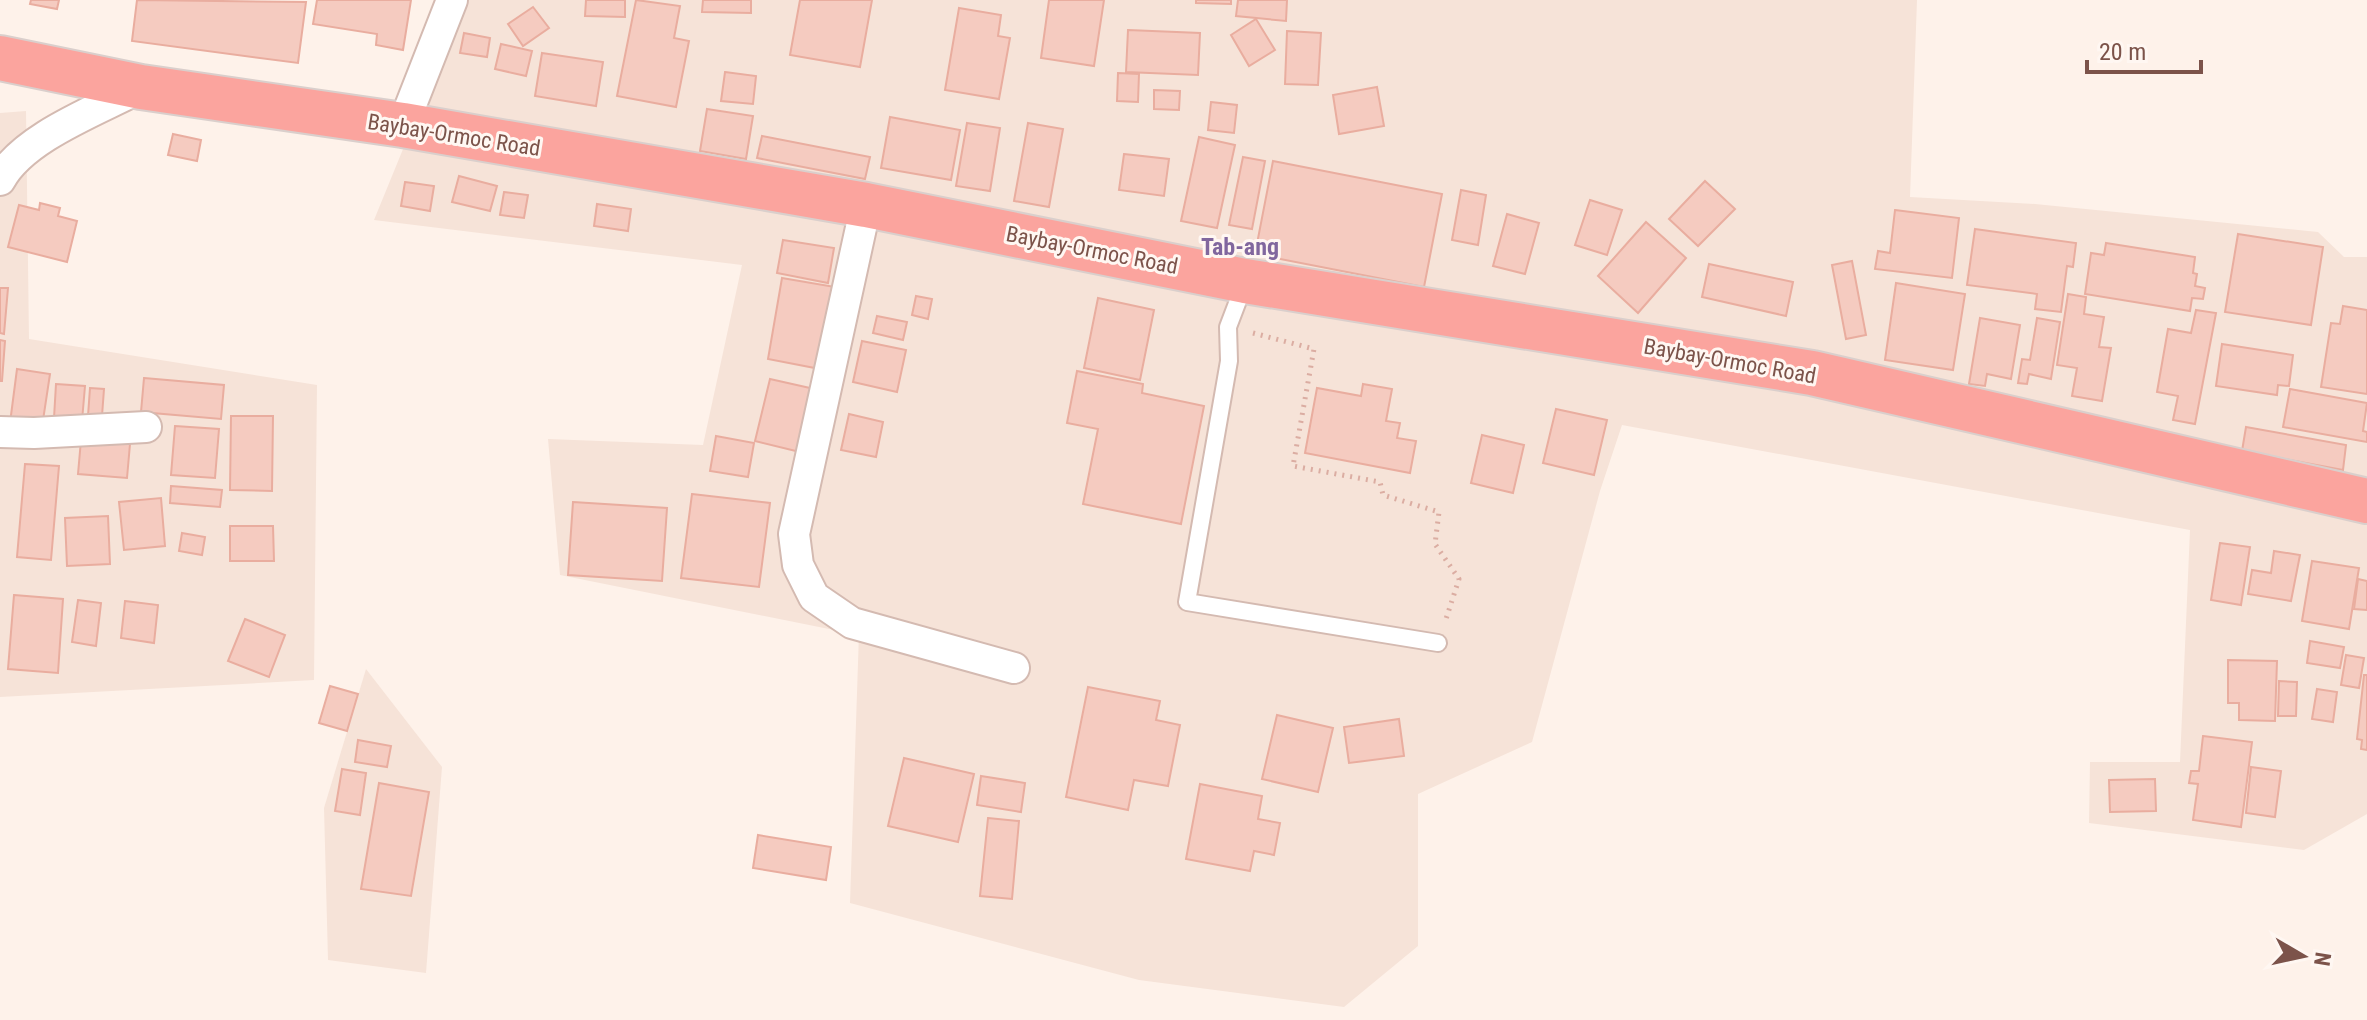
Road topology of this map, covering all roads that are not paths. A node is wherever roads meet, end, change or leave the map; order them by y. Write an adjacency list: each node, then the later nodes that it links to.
1 (452, 0): 4 (street)
2 (4, 59): 3 (highway, Baybay-Ormoc Road)
3 (141, 87): 4 (highway, Baybay-Ormoc Road); 5 (street)
4 (403, 125): 6 (highway, Baybay-Ormoc Road)
5 (0, 180)
6 (866, 205): 7 (highway, Baybay-Ormoc Road); 12 (street)
7 (1245, 281): 10 (highway, Baybay-Ormoc Road); 11 (lane)
8 (146, 427): 9 (street)
9 (0, 432)
10 (2367, 501)
11 (1438, 643)
12 (1014, 668)

